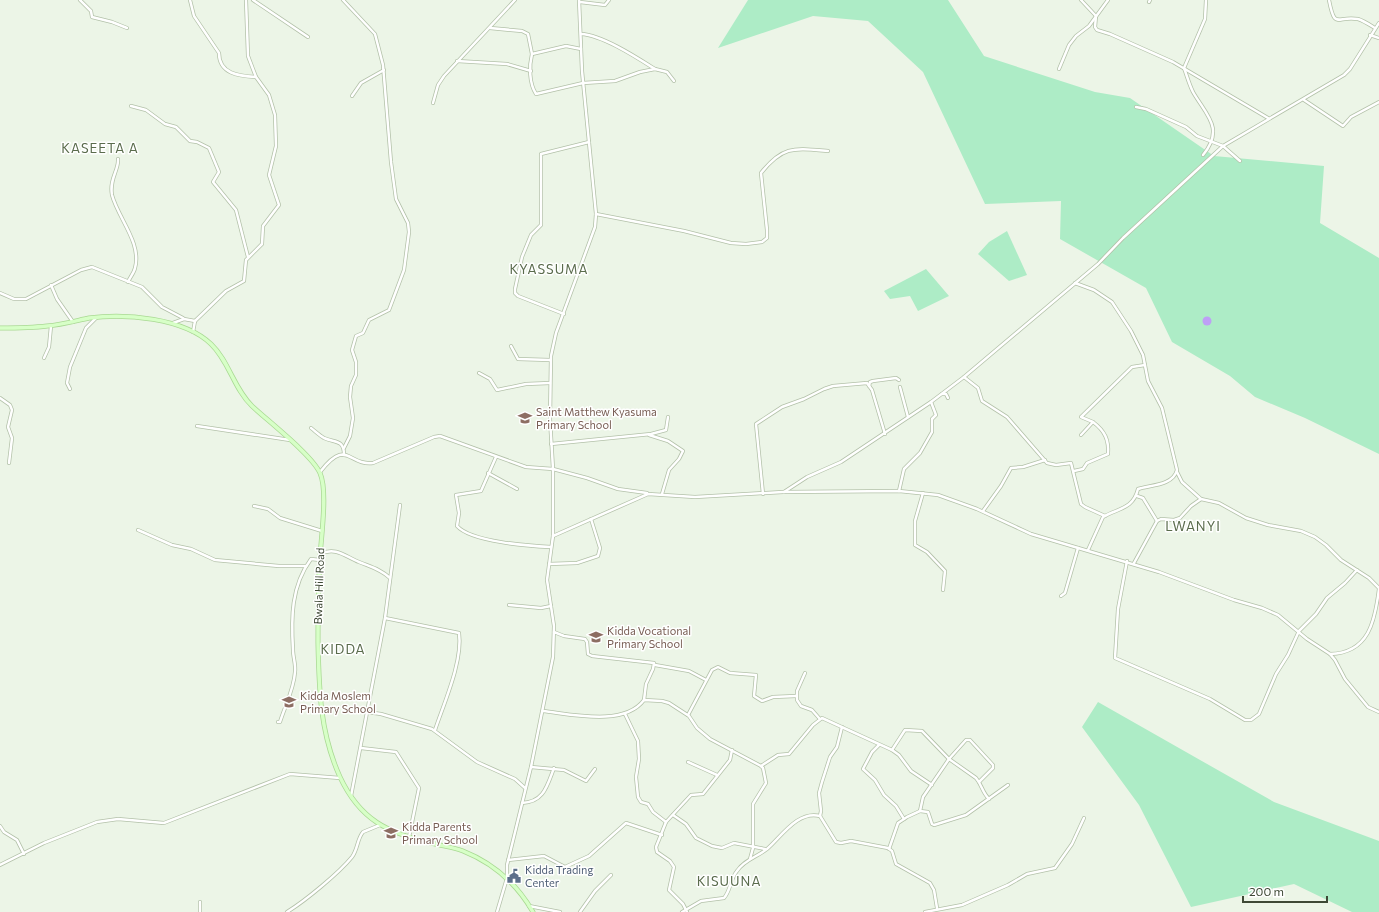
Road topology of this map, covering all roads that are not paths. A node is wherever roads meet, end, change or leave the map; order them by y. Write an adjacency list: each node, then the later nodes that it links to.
1 (80, 0): 15 (street)
2 (190, 0): 30 (street)
3 (246, 0): 30 (street)
4 (253, 0): 20 (street)
5 (343, 0): 28 (street)
6 (515, 0): 16 (street)
7 (610, 0): 12 (street)
8 (1081, 0): 13 (street)
9 (1108, 0): 13 (street)
10 (1206, 0): 25 (street)
11 (1329, 0): 17 (street)
12 (580, 1): 18 (street)
13 (1096, 16): 25 (street); 27 (street)
14 (1379, 23): 17 (street)
15 (127, 28)
16 (490, 28): 23 (street); 24 (street)
17 (1375, 28): 19 (street)
18 (581, 34): 22 (street); 26 (street)
19 (1370, 36): 21 (street); 34 (street)
20 (308, 37)
21 (1379, 38)
22 (581, 49): 23 (street); 32 (street)
23 (532, 54): 29 (street)
24 (458, 61): 29 (street); 36 (street)
25 (1184, 68): 39 (street); 40 (street)
26 (655, 69): 31 (street); 32 (street)
27 (1059, 69)
28 (384, 70): 33 (street); 87 (street)
29 (531, 71): 32 (street)
30 (256, 77): 48 (street)
31 (674, 81)
32 (583, 84): 41 (street)
33 (352, 96)
34 (1304, 100): 35 (street); 39 (street)
35 (1379, 102)
36 (433, 103)
37 (131, 106): 48 (street)
38 (1136, 107): 40 (street)
39 (1268, 118): 42 (street)
40 (1211, 141): 42 (street); 44 (street)
41 (589, 142): 47 (street); 53 (street)
42 (1223, 146): 46 (street); 50 (street)
43 (828, 151): 47 (street)
44 (1203, 155)
45 (118, 159): 49 (street)
46 (1240, 161)
47 (596, 214): 53 (street)
48 (248, 257): 56 (street)
49 (128, 282): 51 (street); 55 (street)
50 (1075, 283): 65 (street); 67 (street)
51 (51, 285): 52 (street); 57 (street)
52 (0, 293)
53 (564, 314): 64 (street)
54 (96, 318): 57 (street); 58 (street); 72 (street)
55 (184, 319): 56 (street); 58 (street)
56 (195, 321): 61 (street)
57 (73, 322): 59 (street)
58 (173, 323): 61 (street)
59 (51, 326): 60 (street); 63 (street)
60 (0, 328)
61 (194, 332): 85 (street)
62 (511, 346): 64 (street)
63 (44, 358)
64 (550, 360): 69 (street)
65 (1145, 365): 79 (street); 95 (street)
66 (479, 373): 69 (street)
67 (964, 377): 73 (street); 90 (street)
68 (899, 380): 70 (street)
69 (550, 383): 86 (street)
70 (869, 386): 82 (street); 103 (street)
71 (900, 388): 78 (street)
72 (70, 389)
73 (941, 394): 75 (street); 76 (street)
74 (0, 398): 91 (street)
75 (948, 398)
76 (930, 402): 78 (street); 98 (street)
77 (668, 417): 83 (street)
78 (908, 417): 82 (street)
79 (1093, 422): 84 (street); 93 (street)
80 (197, 426): 85 (street)
81 (311, 428): 87 (street)
82 (885, 434): 99 (street)
83 (647, 435): 86 (street); 102 (street)
84 (1081, 435)
85 (290, 440): 94 (street)
86 (551, 444): 92 (street)
87 (344, 448): 88 (street)
88 (344, 455): 89 (street); 94 (street)
89 (496, 457): 92 (street); 96 (street)
90 (1045, 460): 93 (street); 108 (street)
91 (9, 463)
92 (553, 469): 101 (street); 114 (street)
93 (1074, 471): 109 (street)
94 (320, 472): 113 (street, Bwala Hill Road)
95 (1177, 472): 104 (street); 105 (street)
96 (488, 473): 97 (street); 115 (street)
97 (517, 489)
98 (899, 491): 99 (street); 100 (street)
99 (783, 492): 103 (street)
100 (923, 493): 108 (street); 127 (street)
101 (648, 494): 102 (street); 110 (street)
102 (662, 494): 103 (street)
103 (763, 494)
104 (1137, 496): 109 (street); 111 (street)
105 (1201, 499): 111 (street); 124 (street)
106 (400, 505): 125 (street)
107 (254, 506): 113 (street)
108 (983, 511): 116 (street)
109 (1105, 516): 117 (street)
110 (591, 520): 114 (street); 122 (street)
111 (1157, 521): 121 (street)
112 (138, 530): 123 (street)
113 (322, 530): 118 (street, Bwala Hill Road)
114 (553, 536): 115 (street)
115 (551, 547): 122 (street)
116 (1078, 548): 117 (street); 128 (street)
117 (1088, 550): 120 (street)
118 (320, 554): 119 (street, Bwala Hill Road); 125 (street)
119 (320, 560): 123 (street); 164 (street, Bwala Hill Road)
120 (1127, 561): 121 (street); 133 (street)
121 (1134, 563): 133 (street)
122 (549, 564): 131 (street)
123 (306, 566): 150 (street)
124 (1357, 570): 126 (street); 133 (street)
125 (390, 578): 132 (street)
126 (1379, 588): 129 (street)
127 (943, 590)
128 (1061, 596)
129 (1378, 602): 135 (street)
130 (510, 605): 131 (street)
131 (551, 606): 134 (street)
132 (385, 618): 144 (street); 152 (street)
133 (1299, 631): 136 (street)
134 (554, 632): 138 (street); 143 (street)
135 (1340, 653): 136 (street); 137 (street)
136 (1330, 654): 137 (street)
137 (1336, 660): 145 (street)
138 (655, 665): 140 (street); 142 (street)
139 (805, 672): 141 (street)
140 (706, 680): 141 (street); 147 (street)
141 (796, 696): 149 (street)
142 (644, 700): 146 (street); 147 (street)
143 (542, 711): 146 (street); 160 (street)
144 (367, 712): 152 (street); 154 (street)
145 (1378, 712): 148 (street)
146 (625, 714): 177 (street)
147 (688, 715): 155 (street)
148 (1379, 716)
149 (819, 718): 151 (street); 159 (street)
150 (278, 722)
151 (842, 727): 153 (street); 174 (street)
152 (435, 730): 168 (street)
153 (879, 745): 156 (street); 176 (street)
154 (361, 748): 169 (street); 181 (street)
155 (732, 750): 159 (street); 163 (street)
156 (892, 750): 157 (street); 166 (street)
157 (949, 759): 165 (street); 165 (street); 166 (street)
158 (688, 762): 163 (street)
159 (761, 766): 182 (street)
160 (531, 767): 161 (street); 168 (street)
161 (554, 768): 162 (street); 171 (street)
162 (595, 769)
163 (717, 775): 173 (street)
164 (340, 778): 169 (street, Bwala Hill Road); 185 (street)
165 (979, 782): 170 (street)
166 (932, 785): 172 (street)
167 (1008, 785): 170 (street)
168 (526, 788): 171 (street)
169 (351, 797): 178 (street, Bwala Hill Road)
170 (988, 799): 172 (street)
171 (522, 803): 187 (street)
172 (920, 811): 176 (street)
173 (674, 815): 177 (street); 182 (street)
174 (820, 816): 183 (street); 184 (street)
175 (1084, 818): 194 (street)
176 (904, 819): 183 (street)
177 (666, 822): 180 (street)
178 (380, 825): 181 (street, Bwala Hill Road); 196 (street)
179 (0, 826): 185 (street)
180 (662, 835): 187 (street); 193 (street)
181 (409, 838): 190 (street, Bwala Hill Road)
182 (753, 848): 184 (street); 186 (street)
183 (890, 849): 194 (street)
184 (766, 850): 186 (street)
185 (24, 854): 188 (street)
186 (750, 859): 193 (street)
187 (508, 860): 190 (street)
188 (0, 865)
189 (611, 875): 200 (street)
190 (507, 878): 192 (street, Bwala Hill Road); 197 (street)
191 (200, 902): 195 (street)
192 (529, 906): 198 (street, Bwala Hill Road); 199 (street)
193 (686, 908): 201 (street); 202 (street)
194 (938, 908): 203 (street)
195 (200, 912)
196 (287, 912)
197 (497, 912)
198 (533, 912)
199 (560, 912)
200 (580, 912)
201 (682, 912)
202 (687, 912)
203 (925, 912)

